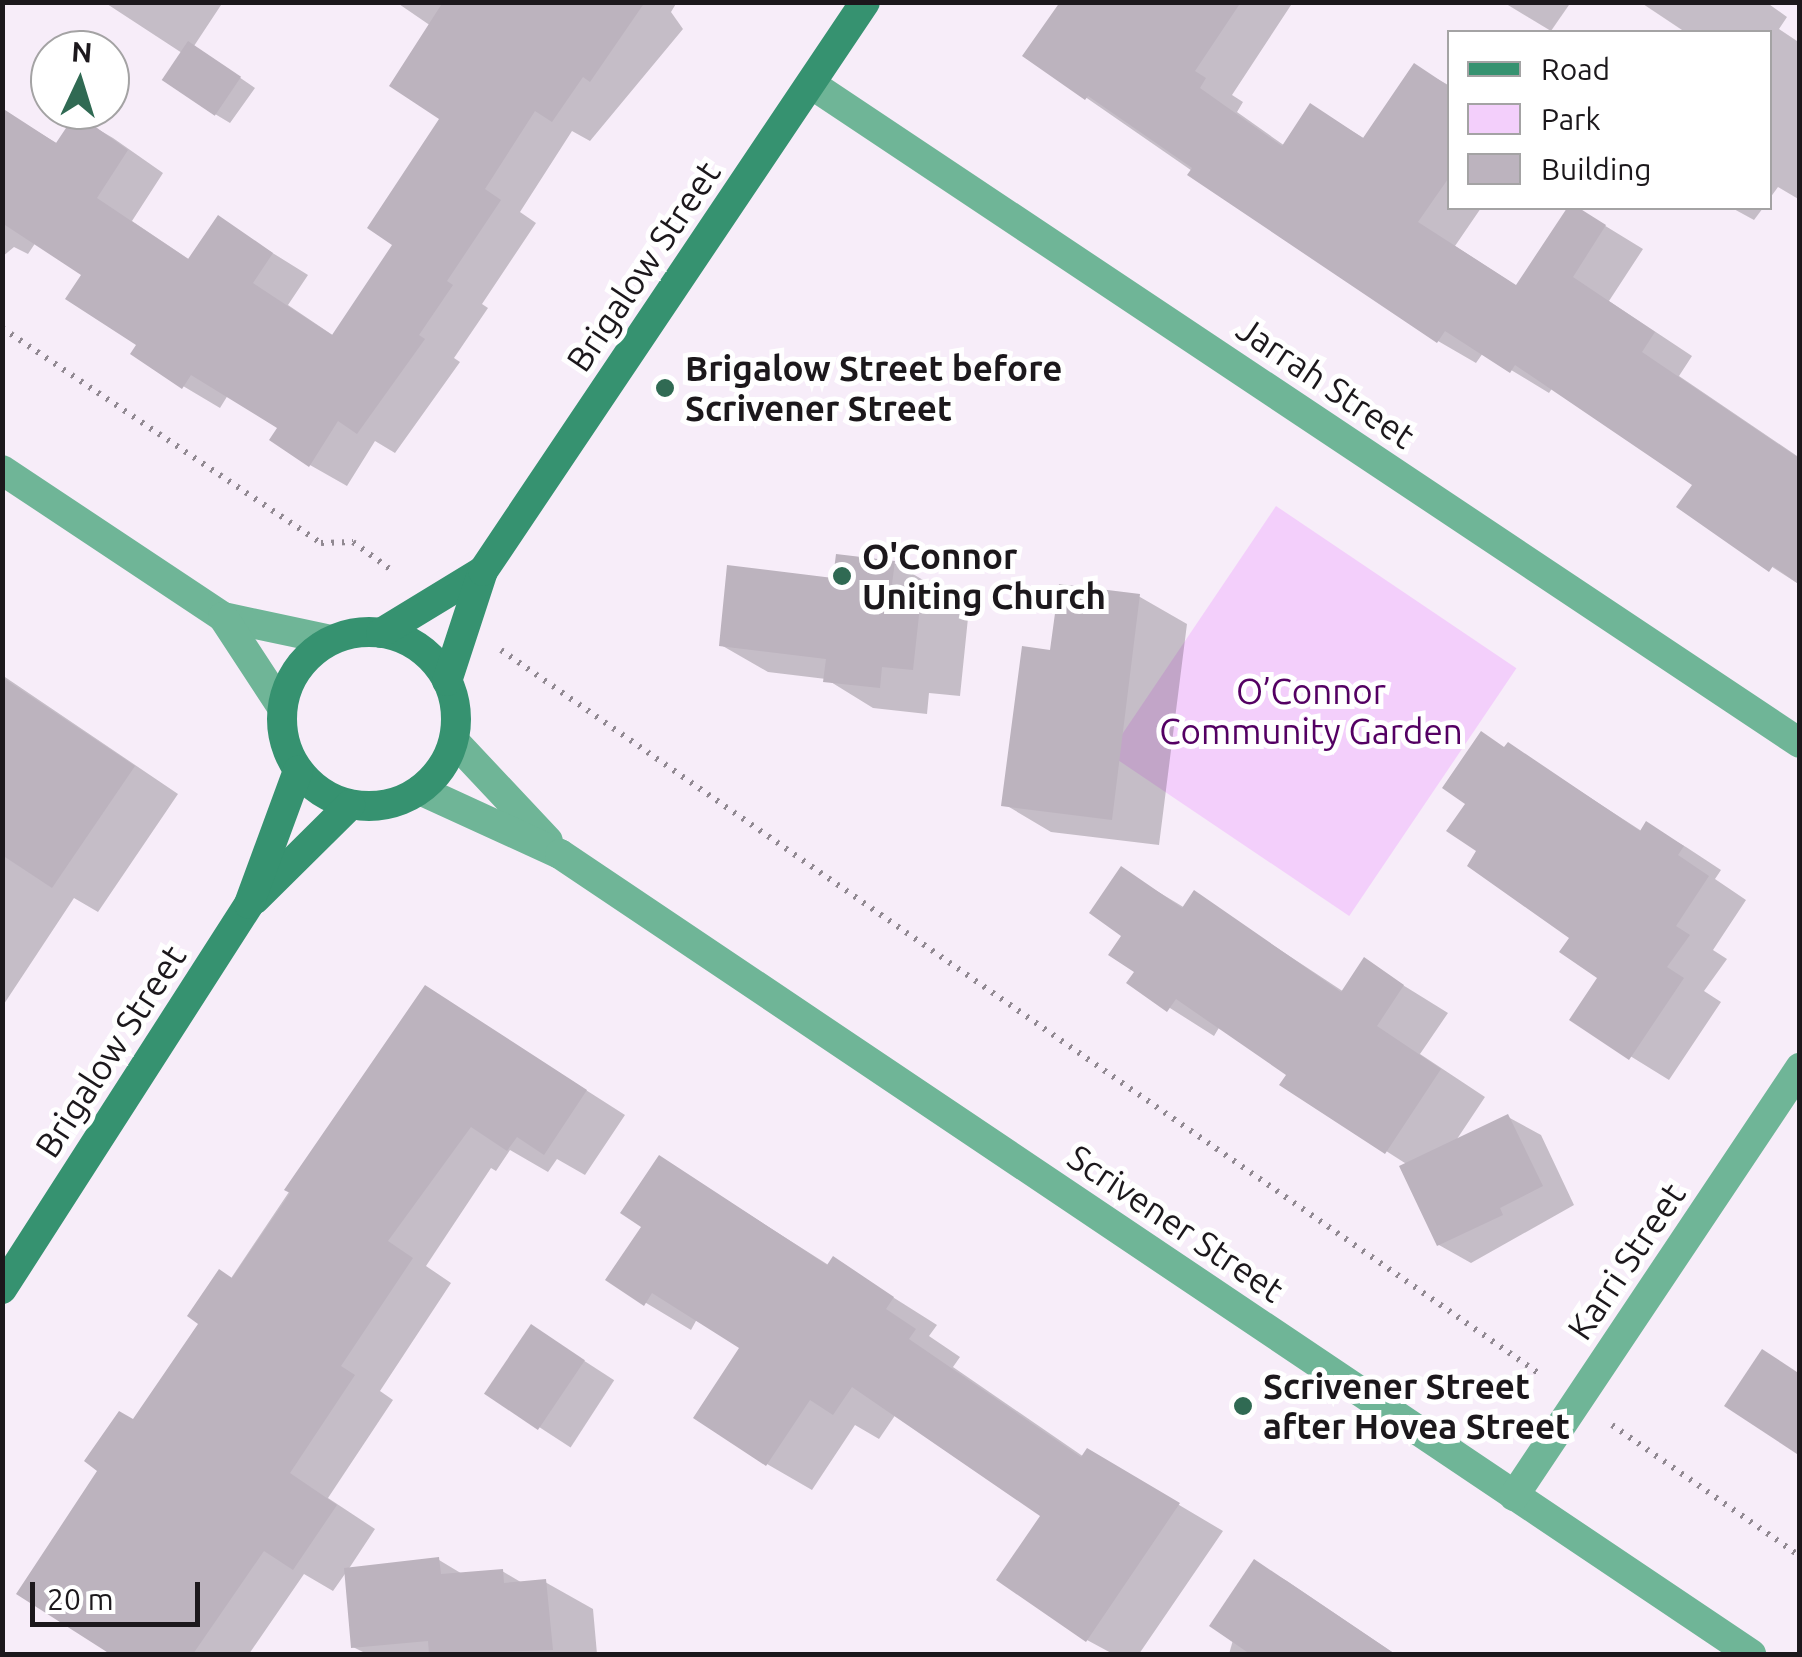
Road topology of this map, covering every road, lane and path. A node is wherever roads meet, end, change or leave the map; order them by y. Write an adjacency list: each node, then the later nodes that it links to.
1 (865, 2): 2 (street, Brigalow Street)
2 (811, 84): 6 (street, Brigalow Street); 14 (street, Jarrah Street)
3 (2, 328): 5 (path)
4 (2, 470): 7 (street)
5 (353, 542)
6 (483, 571): 8 (street, Brigalow Street); 10 (street, Brigalow Street)
7 (223, 618): 9 (street); 12 (street)
8 (381, 633): 9 (street); 10 (street)
9 (331, 640): 12 (street)
10 (448, 681): 13 (street)
11 (550, 686): 22 (path)
12 (282, 707): 15 (street)
13 (454, 741): 16 (street); 18 (street, Scrivener Street)
14 (1800, 743)
15 (298, 771): 17 (street); 19 (street, Brigalow Street)
16 (420, 790): 17 (street); 18 (street, Scrivener Street)
17 (350, 805): 19 (street, Brigalow Street)
18 (560, 854): 23 (street, Scrivener Street)
19 (249, 904): 21 (street, Brigalow Street)
20 (1800, 1068): 22 (street, Karri Street)
21 (2, 1289)
22 (1578, 1400): 23 (street, Karri Street); 24 (path)
23 (1514, 1496): 25 (street, Scrivener Street)
24 (1800, 1556)
25 (1751, 1654)

